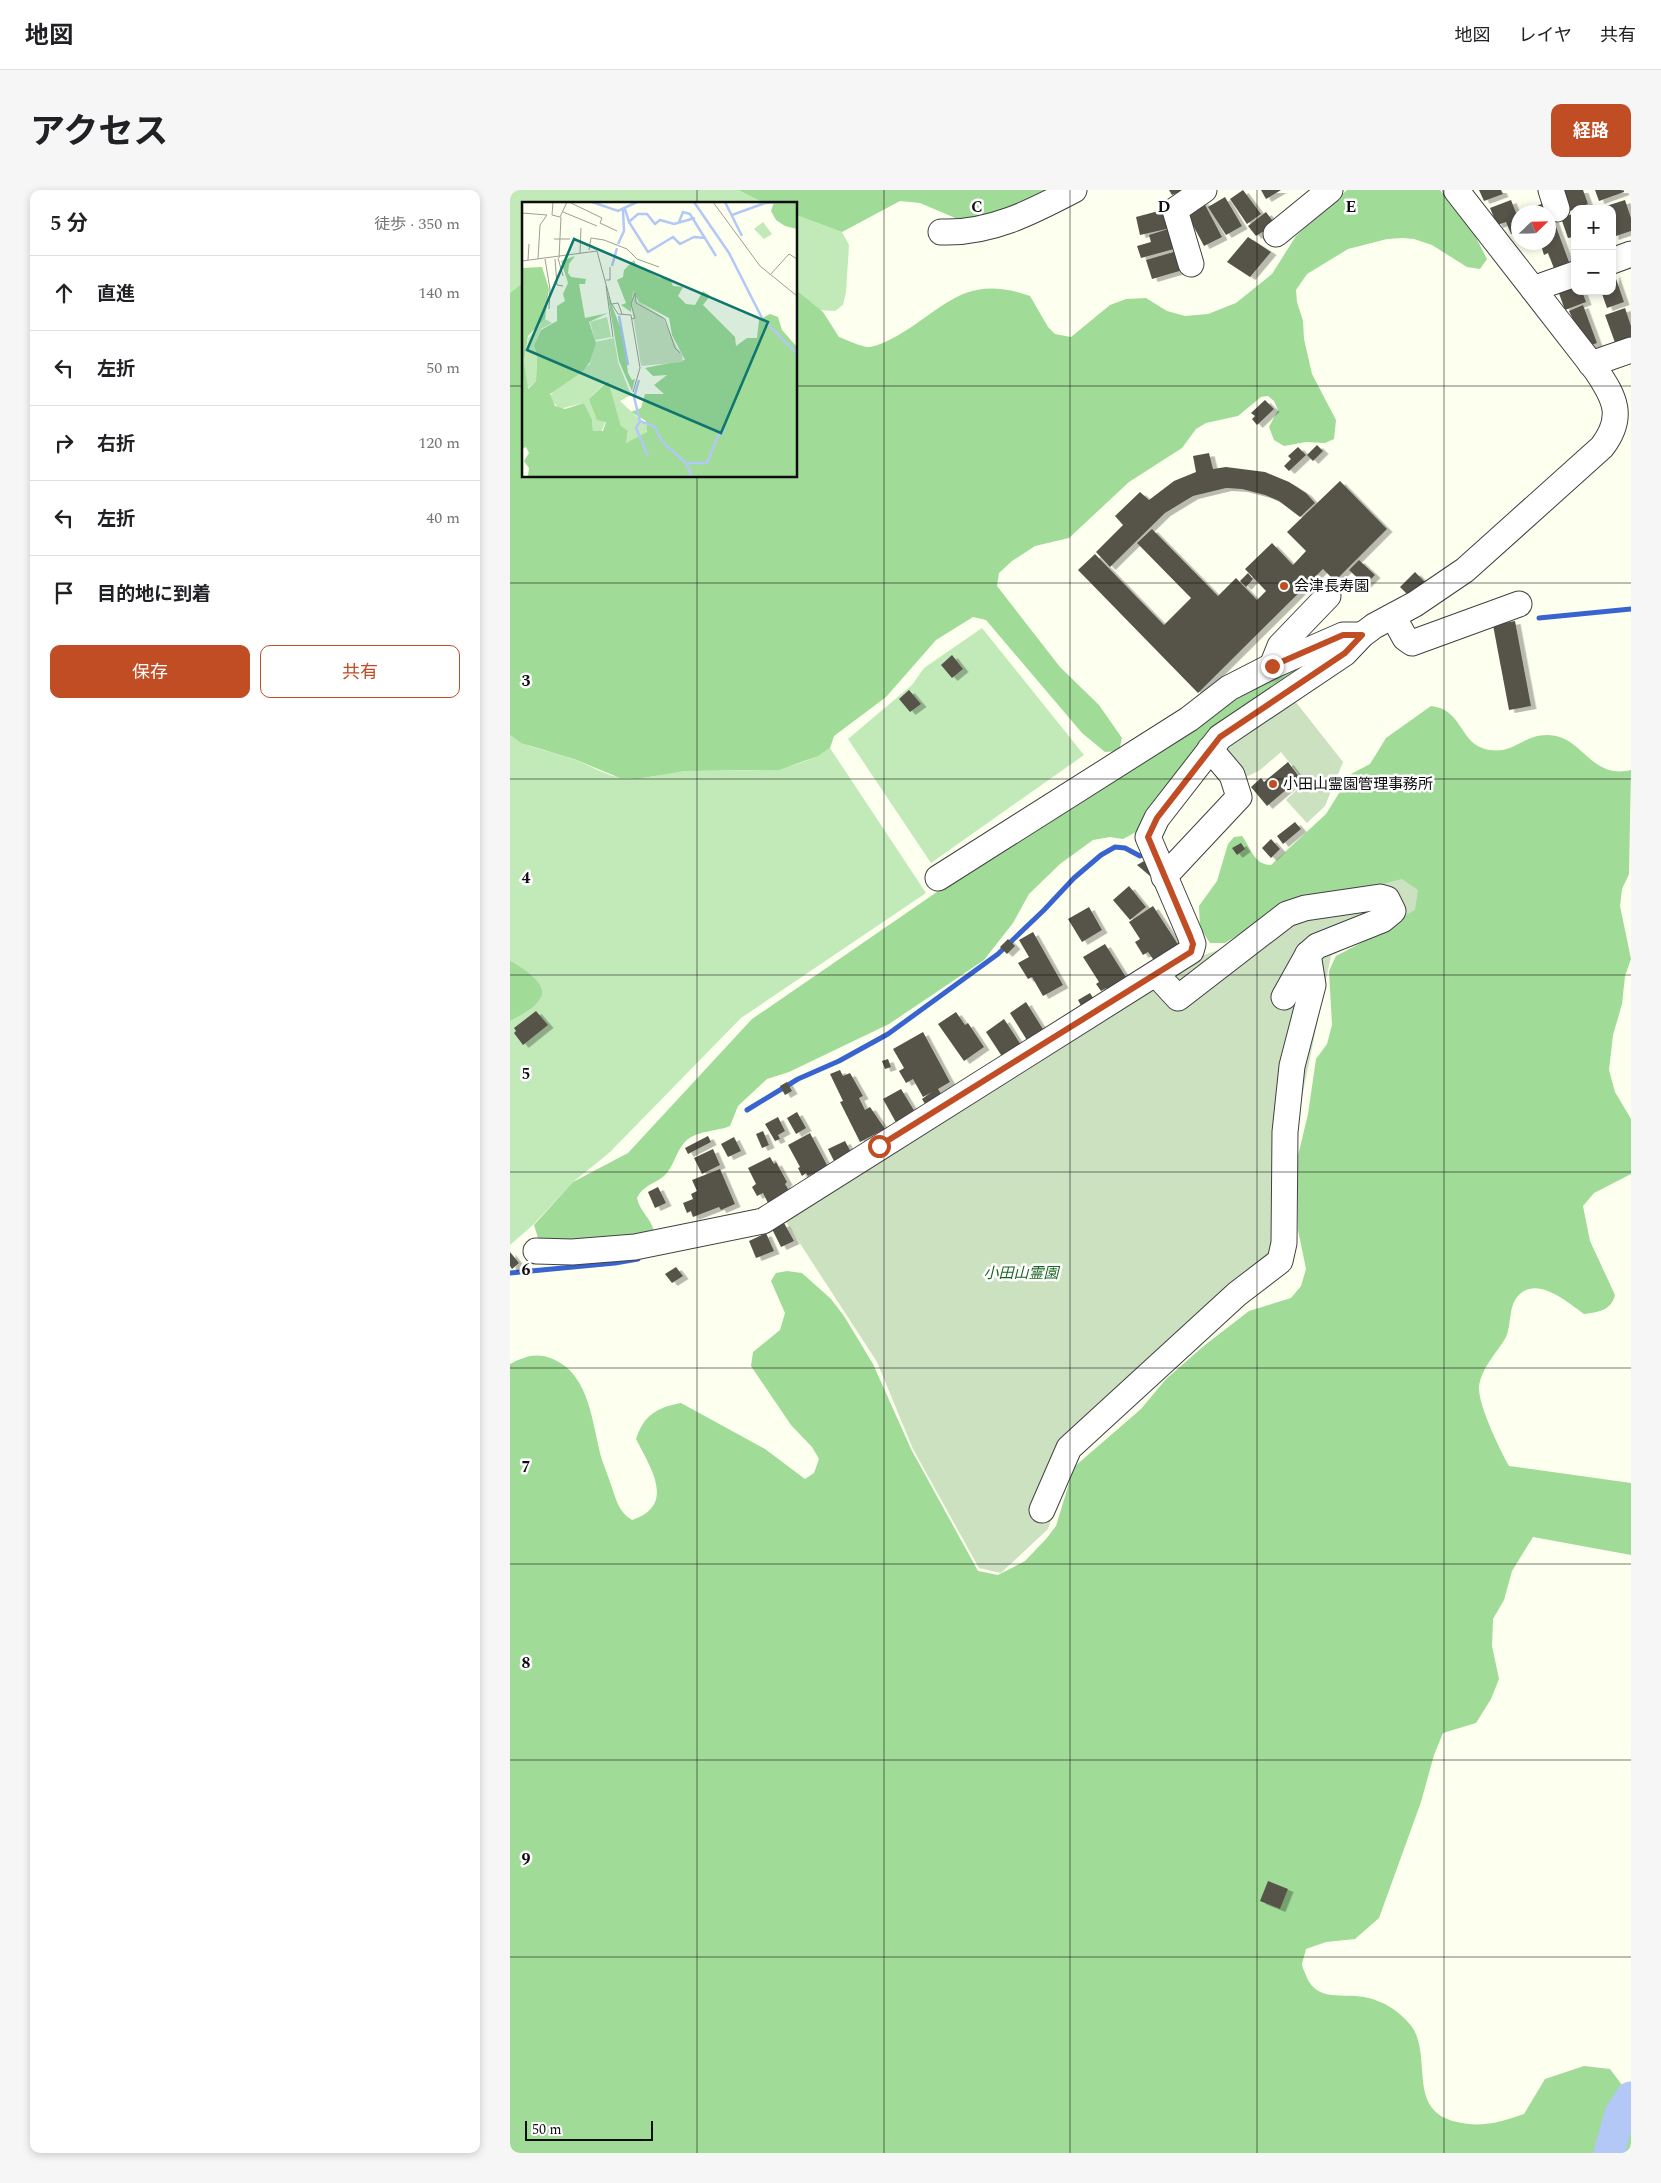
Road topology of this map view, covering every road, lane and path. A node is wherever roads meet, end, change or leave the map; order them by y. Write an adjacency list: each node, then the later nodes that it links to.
1 (1074, 190): 5 (street)
2 (1204, 190): 9 (street)
3 (1330, 190): 6 (street)
4 (1456, 190): 11 (street)
5 (941, 232)
6 (1276, 234)
7 (1631, 254): 8 (street)
8 (1616, 260)
9 (1191, 264)
10 (1571, 275): 11 (street)
11 (1533, 289): 13 (street)
12 (1631, 350): 13 (street)
13 (1591, 364): 16 (street)
14 (1328, 596): 18 (street)
15 (1519, 604): 16 (street)
16 (1393, 616): 17 (street)
17 (1362, 635): 18 (street); 19 (street)
18 (1272, 666): 21 (street)
19 (1210, 749): 20 (street); 20 (street)
20 (1164, 877): 23 (street)
21 (938, 878)
22 (1308, 954): 23 (street); 24 (street); 26 (street)
23 (1156, 974): 25 (street)
24 (1284, 997)
25 (536, 1251)
26 (1042, 1510)

